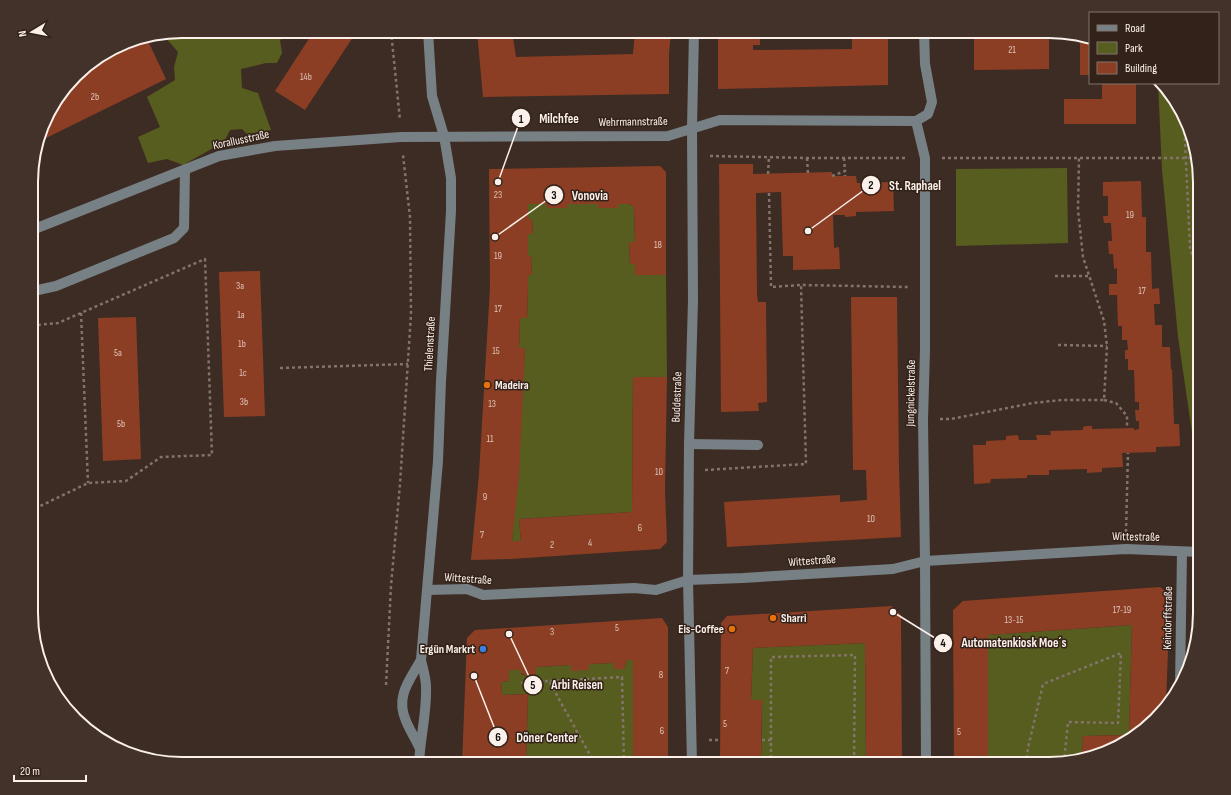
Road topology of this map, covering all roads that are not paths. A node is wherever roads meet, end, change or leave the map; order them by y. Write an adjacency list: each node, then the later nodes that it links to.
1 (428, 38): 6 (street, Thielenstraße)
2 (694, 38): 5 (street, Buddestraße)
3 (924, 38): 4 (street)
4 (916, 121): 5 (street, Wehrmannstraße); 14 (street, Jungnickelstraße)
5 (692, 128): 6 (street, Wehrmannstraße); 10 (street, Buddestraße)
6 (444, 136): 7 (street, Korallusstraße); 16 (street, Thielenstraße)
7 (184, 170): 8 (street, Korallusstraße); 9 (street)
8 (38, 228)
9 (38, 290)
10 (689, 444): 11 (street); 15 (street, Buddestraße)
11 (758, 445)
12 (1182, 552): 13 (street, Wittestraße); 14 (street, Wittestraße); 18 (street, Keindorffstraße)
13 (1193, 552)
14 (925, 561): 15 (street, Wittestraße); 22 (street, Jungnickelstraße)
15 (688, 580): 16 (street, Wittestraße); 21 (street, Buddestraße)
16 (427, 590): 17 (street, Thielenstraße)
17 (421, 660): 19 (street, Thielenstraße); 19 (street, Thielenstraße)
18 (1180, 672)
19 (420, 749): 20 (street, Thielenstraße)
20 (419, 757)
21 (692, 757)
22 (926, 757)

